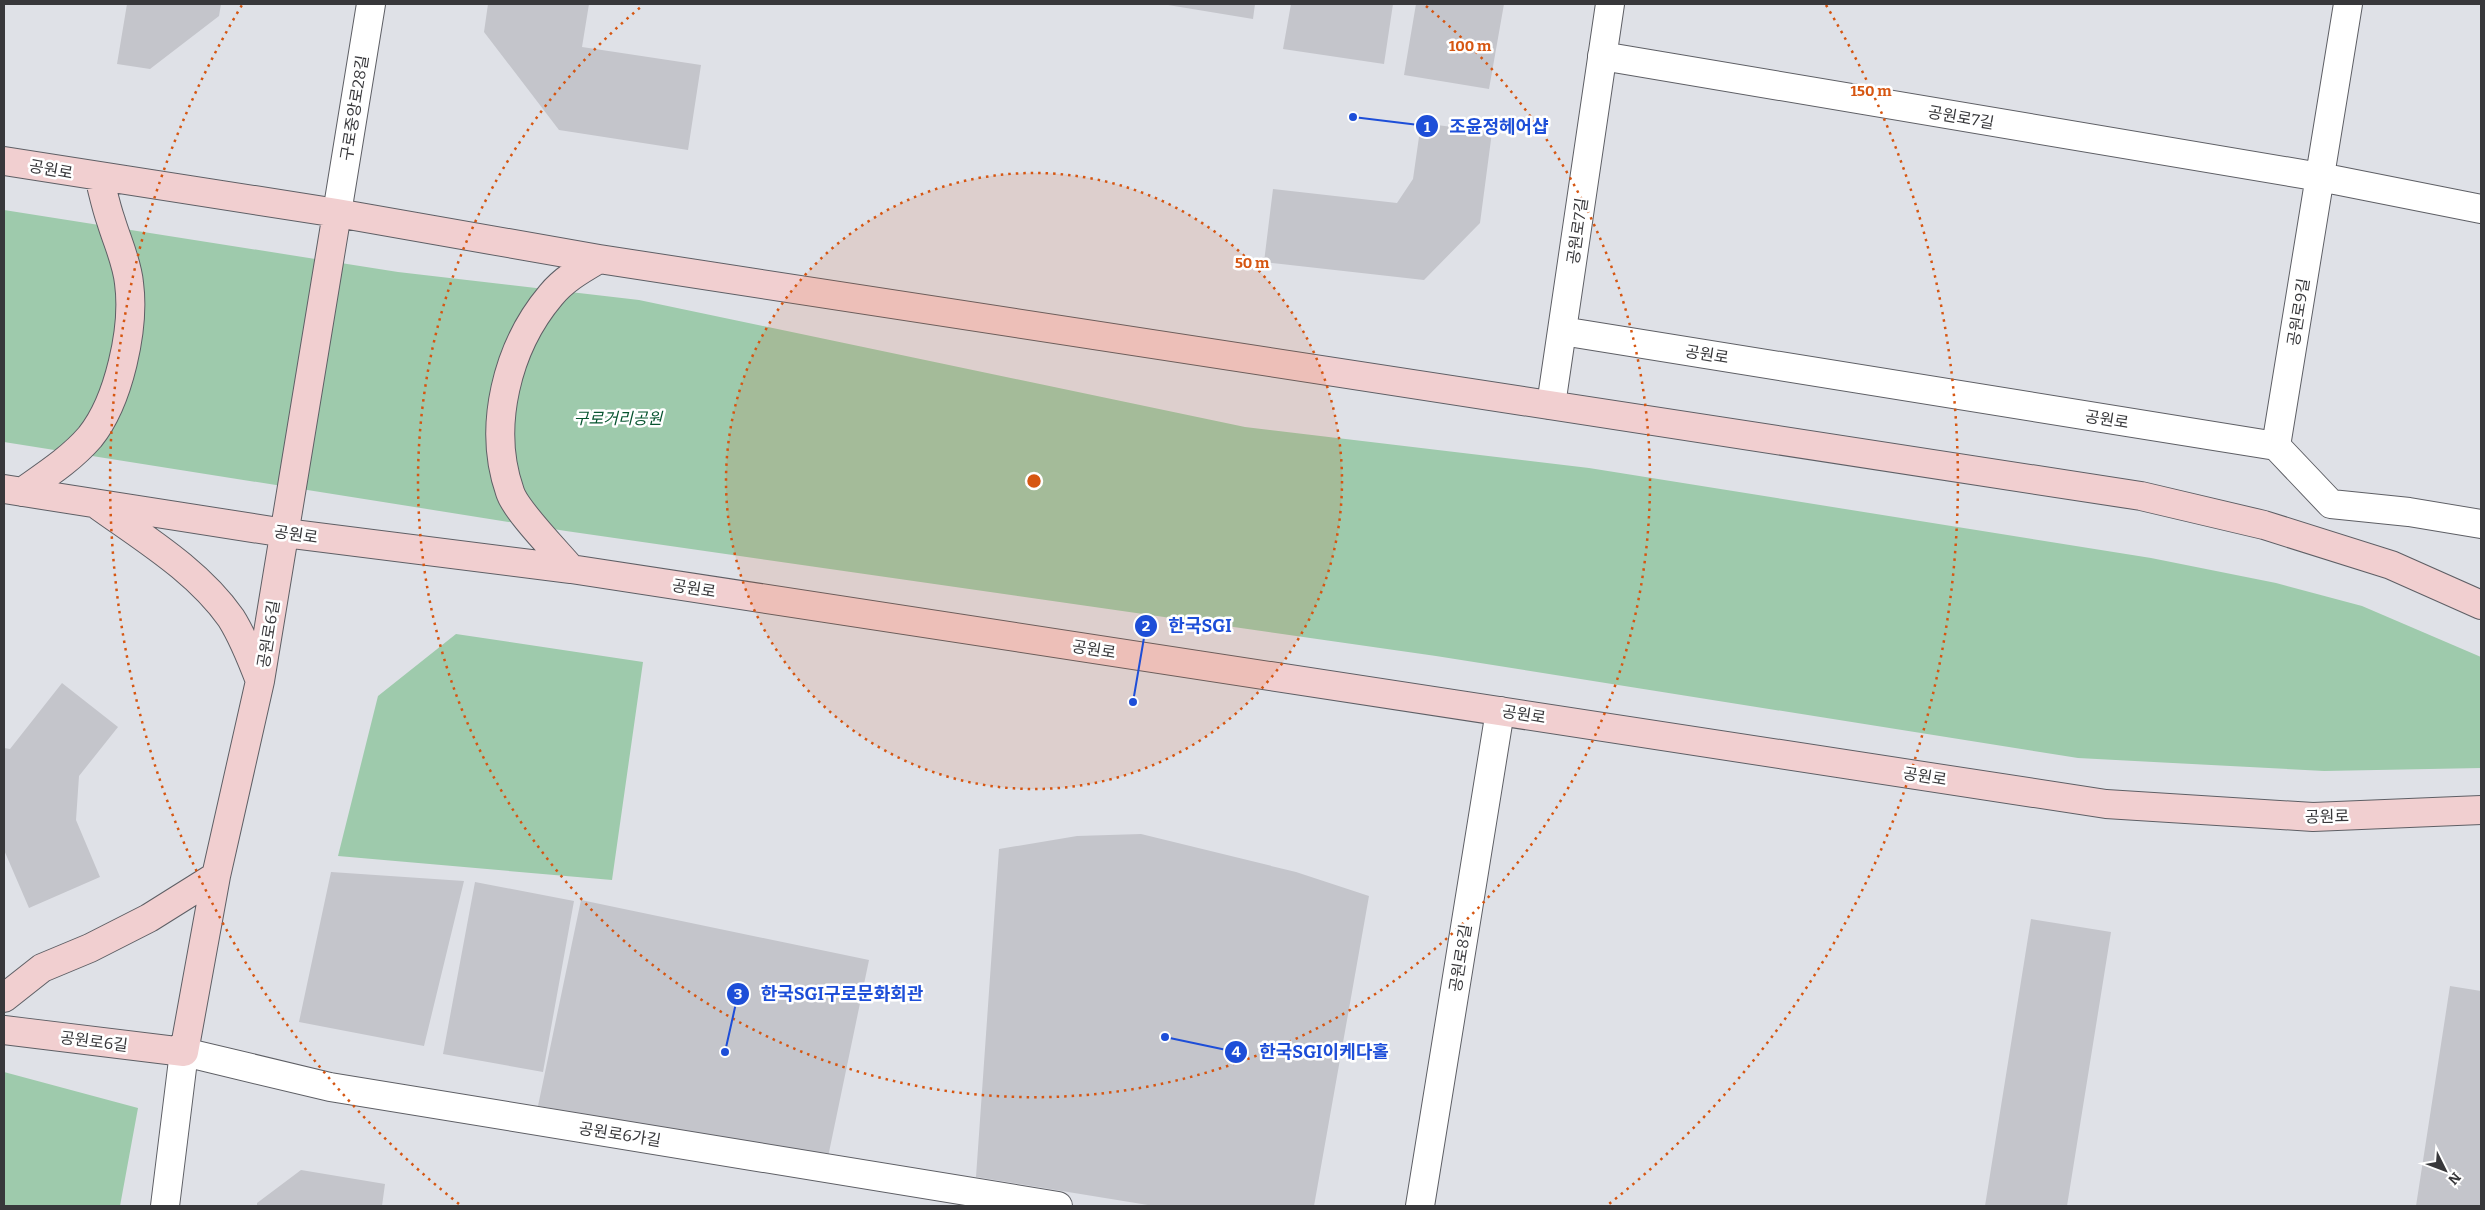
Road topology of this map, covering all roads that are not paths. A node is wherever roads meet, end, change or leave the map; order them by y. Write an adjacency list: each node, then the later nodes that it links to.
1 (371, 4): 9 (street, 구로중앙로28길)
2 (1610, 4): 4 (street, 공원로7길)
3 (2348, 4): 7 (street, 공원로9길)
4 (1602, 56): 7 (street, 공원로7길); 11 (street, 공원로7길)
5 (4, 161): 6 (main road, 공원로)
6 (99, 177): 9 (main road, 공원로); 14 (main road, 공원로)
7 (2320, 178): 8 (street); 13 (street, 공원로9길)
8 (2481, 209)
9 (337, 213): 10 (main road, 공원로); 17 (main road, 공원로6길)
10 (599, 259): 12 (main road, 공원로); 18 (main road)
11 (1562, 331): 12 (street, 공원로7길); 13 (street, 공원로)
12 (1551, 405): 19 (main road, 공원로)
13 (2276, 446): 16 (street)
14 (13, 490): 15 (main road, 공원로)
15 (96, 504): 17 (main road, 공원로); 20 (main road)
16 (2481, 524)
17 (285, 533): 18 (main road, 공원로); 20 (main road, 공원로6길)
18 (571, 569): 21 (main road, 공원로)
19 (2481, 605)
20 (260, 681): 23 (main road, 공원로6길)
21 (1500, 711): 22 (main road, 공원로); 29 (street, 공원로8길)
22 (2481, 810)
23 (216, 876): 24 (main road); 26 (main road, 공원로6길)
24 (4, 998)
25 (4, 1030): 26 (main road, 공원로6길)
26 (184, 1052): 27 (street, 공원로6길); 28 (street, 공원로6가길)
27 (164, 1206)
28 (1058, 1206)
29 (1420, 1206)

